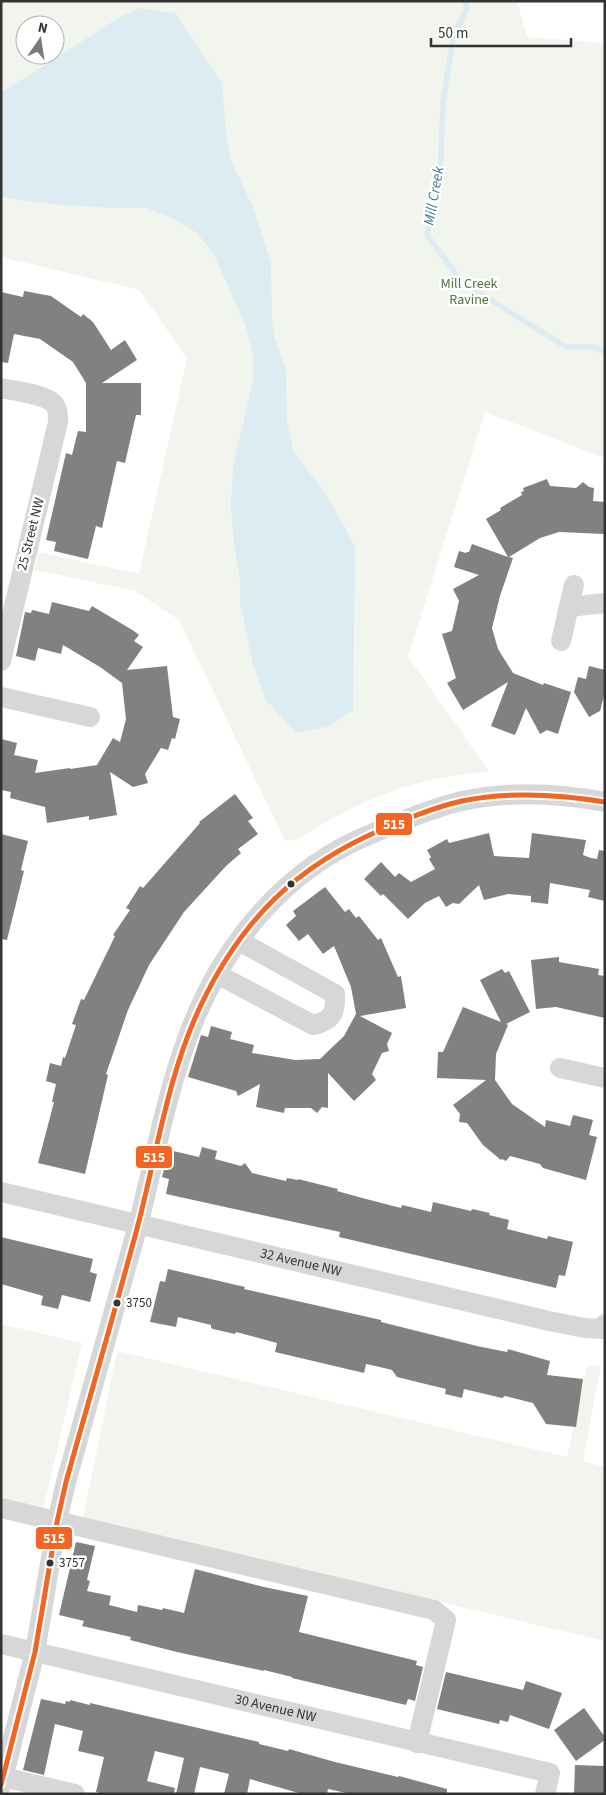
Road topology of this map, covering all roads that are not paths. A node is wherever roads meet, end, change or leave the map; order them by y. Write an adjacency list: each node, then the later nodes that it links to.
1 (1, 388): 6 (street, 25 Street NW)
2 (574, 585): 4 (street)
3 (605, 603): 4 (street)
4 (569, 607): 5 (street)
5 (561, 641)
6 (1, 661)
7 (1, 697): 8 (street)
8 (90, 717)
9 (605, 802): 10 (street)
10 (239, 941): 11 (street); 11 (street)
11 (217, 974): 15 (street)
12 (560, 1068): 13 (street)
13 (605, 1078)
14 (1, 1192): 15 (street, 32 Avenue NW)
15 (138, 1223): 16 (street, 32 Avenue NW); 18 (street)
16 (602, 1327)
17 (1, 1508): 18 (street)
18 (57, 1522): 20 (street); 21 (street)
19 (1, 1644): 20 (street, 30 Avenue NW)
20 (35, 1652): 21 (street, 30 Avenue NW); 22 (street)
21 (418, 1743): 24 (street, 30 Avenue NW)
22 (2, 1781): 23 (street)
23 (75, 1794)
24 (545, 1794)

